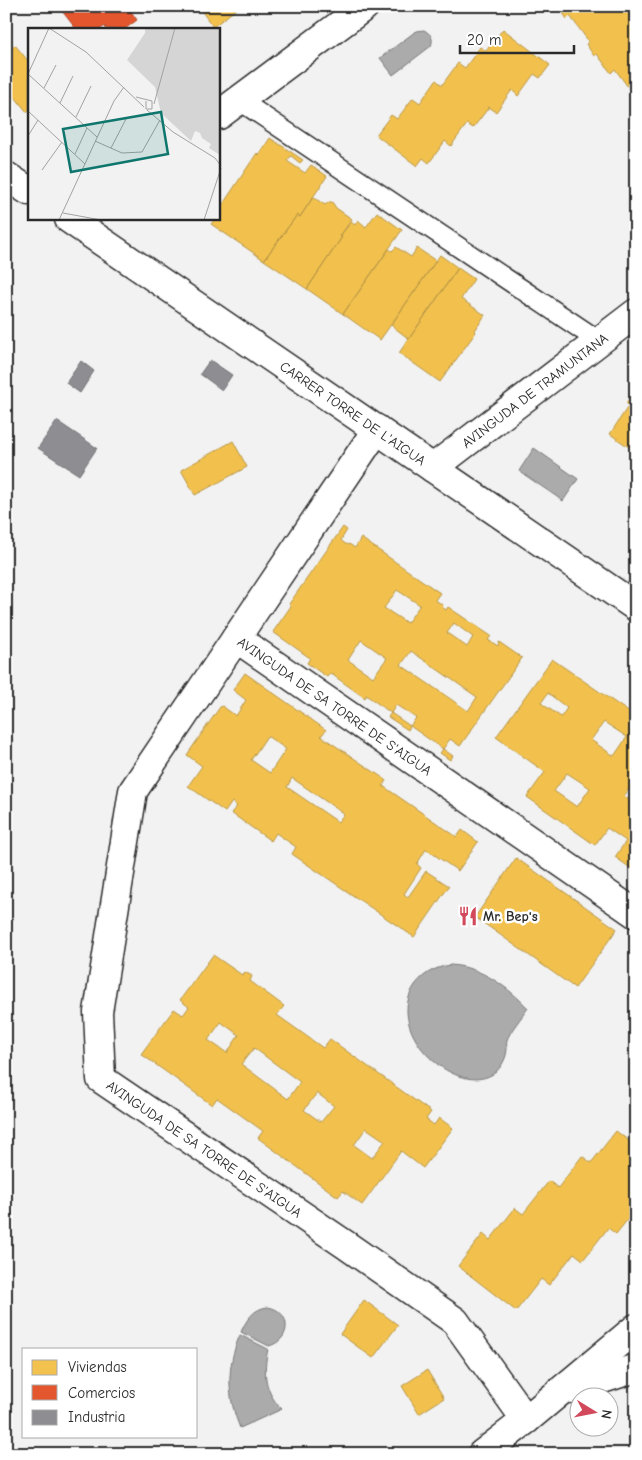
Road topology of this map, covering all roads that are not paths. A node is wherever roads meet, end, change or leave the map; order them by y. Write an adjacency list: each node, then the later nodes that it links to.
1 (366, 6): 2 (street)
2 (229, 108): 7 (lane)
3 (6, 176): 4 (street)
4 (28, 190)
5 (74, 220): 8 (street, CARRER TORRE DE L'AIGUA)
6 (636, 313): 7 (street, AVINGUDA DE TRAMUNTANA)
7 (599, 341): 9 (street, AVINGUDA DE TRAMUNTANA)
8 (377, 429): 9 (street, CARRER TORRE DE L'AIGUA); 11 (street)
9 (433, 468): 10 (street, CARRER TORRE DE L'AIGUA)
10 (636, 607)
11 (236, 638): 12 (street, AVINGUDA DE SA TORRE DE S'AIGUA); 16 (street, AVINGUDA DE SA TORRE DE S'AIGUA)
12 (636, 914)
13 (636, 1328): 15 (street)
14 (636, 1368): 15 (street)
15 (559, 1393): 16 (street)
16 (526, 1420): 17 (street)
17 (482, 1454)

